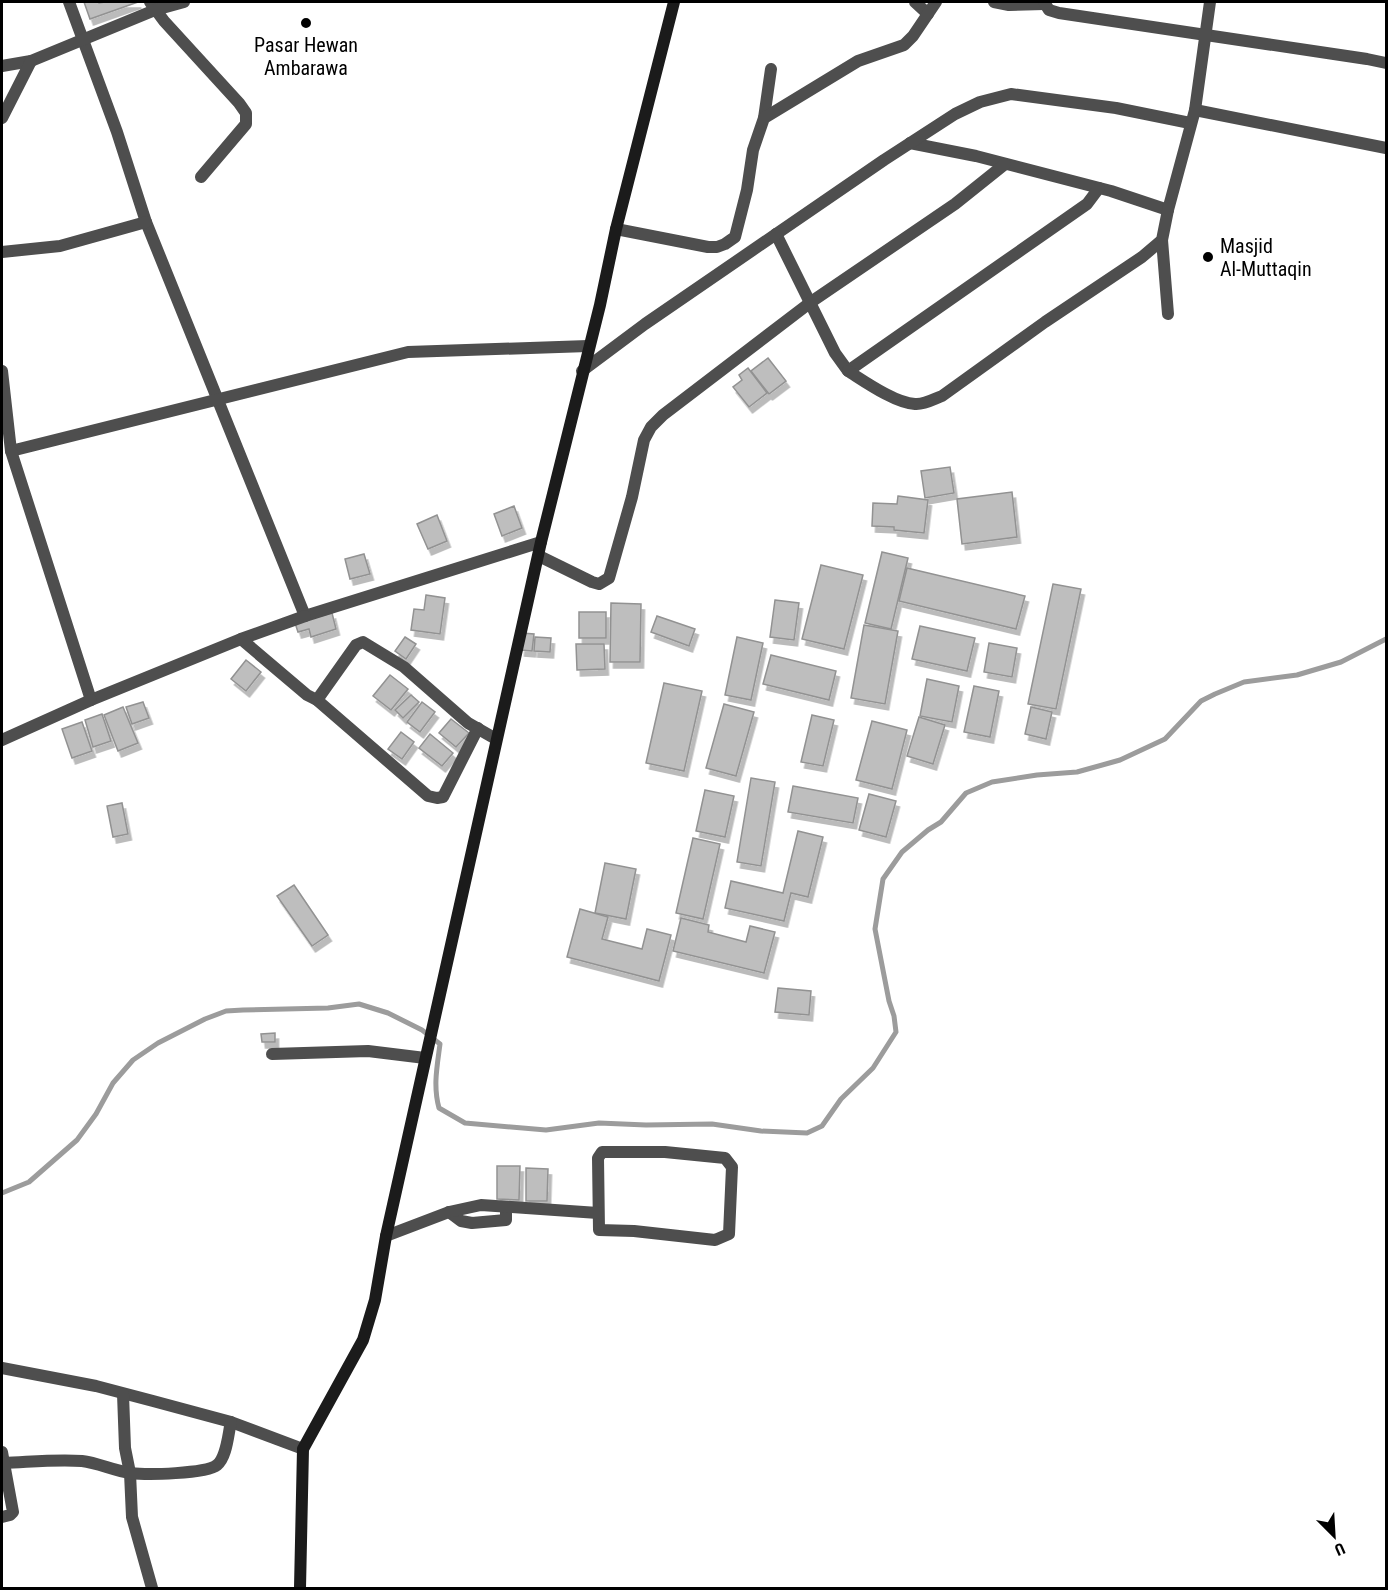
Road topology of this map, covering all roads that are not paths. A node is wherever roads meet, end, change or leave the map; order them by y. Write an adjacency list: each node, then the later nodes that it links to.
1 (69, 2): 12 (street)
2 (184, 2): 9 (street)
3 (674, 2): 28 (street)
4 (915, 2): 10 (street)
5 (936, 2): 10 (street)
6 (994, 2): 8 (street)
7 (1210, 2): 11 (street)
8 (1044, 3): 11 (street)
9 (153, 6): 12 (street); 24 (street)
10 (928, 14): 19 (street)
11 (1204, 34): 14 (street); 17 (street)
12 (82, 40): 13 (street); 27 (street)
13 (31, 61): 15 (street); 18 (street)
14 (1386, 63)
15 (2, 66)
16 (771, 69): 19 (street)
17 (1195, 110): 20 (street); 22 (street)
18 (2, 118)
19 (764, 118): 28 (street)
20 (1190, 123): 21 (street); 26 (street)
21 (910, 142): 23 (street); 29 (street)
22 (1386, 148)
23 (1005, 164): 25 (street); 32 (street)
24 (201, 177)
25 (1099, 188): 26 (street); 36 (street)
26 (1168, 210): 30 (street)
27 (146, 222): 31 (street); 38 (street)
28 (616, 229): 34 (street)
29 (776, 234): 32 (street); 35 (street)
30 (1162, 240): 33 (street); 36 (street)
31 (2, 252)
32 (811, 302): 36 (street); 41 (street)
33 (1168, 314)
34 (588, 346): 35 (street); 38 (street)
35 (582, 371): 40 (street)
36 (848, 371)
37 (2, 378): 39 (street)
38 (219, 400): 39 (street); 42 (street)
39 (11, 451): 44 (street)
40 (541, 542): 41 (street); 42 (street)
41 (539, 556): 47 (street)
42 (305, 616): 43 (street)
43 (241, 639): 44 (street); 45 (street)
44 (91, 700): 48 (street)
45 (316, 700): 46 (street); 46 (street)
46 (478, 729): 47 (street)
47 (496, 739): 50 (street)
48 (2, 740)
49 (272, 1054): 50 (street)
50 (425, 1058): 54 (street)
51 (506, 1207): 52 (street); 52 (street); 53 (street)
52 (449, 1212): 54 (street)
53 (598, 1214): 53 (street)
54 (386, 1236): 58 (street)
55 (2, 1368): 56 (street)
56 (123, 1394): 57 (street); 60 (street)
57 (231, 1422): 58 (street); 60 (street)
58 (303, 1449): 63 (street)
59 (3, 1458): 60 (street); 61 (street)
60 (130, 1473): 62 (street)
61 (2, 1517)
62 (152, 1588)
63 (300, 1588)

